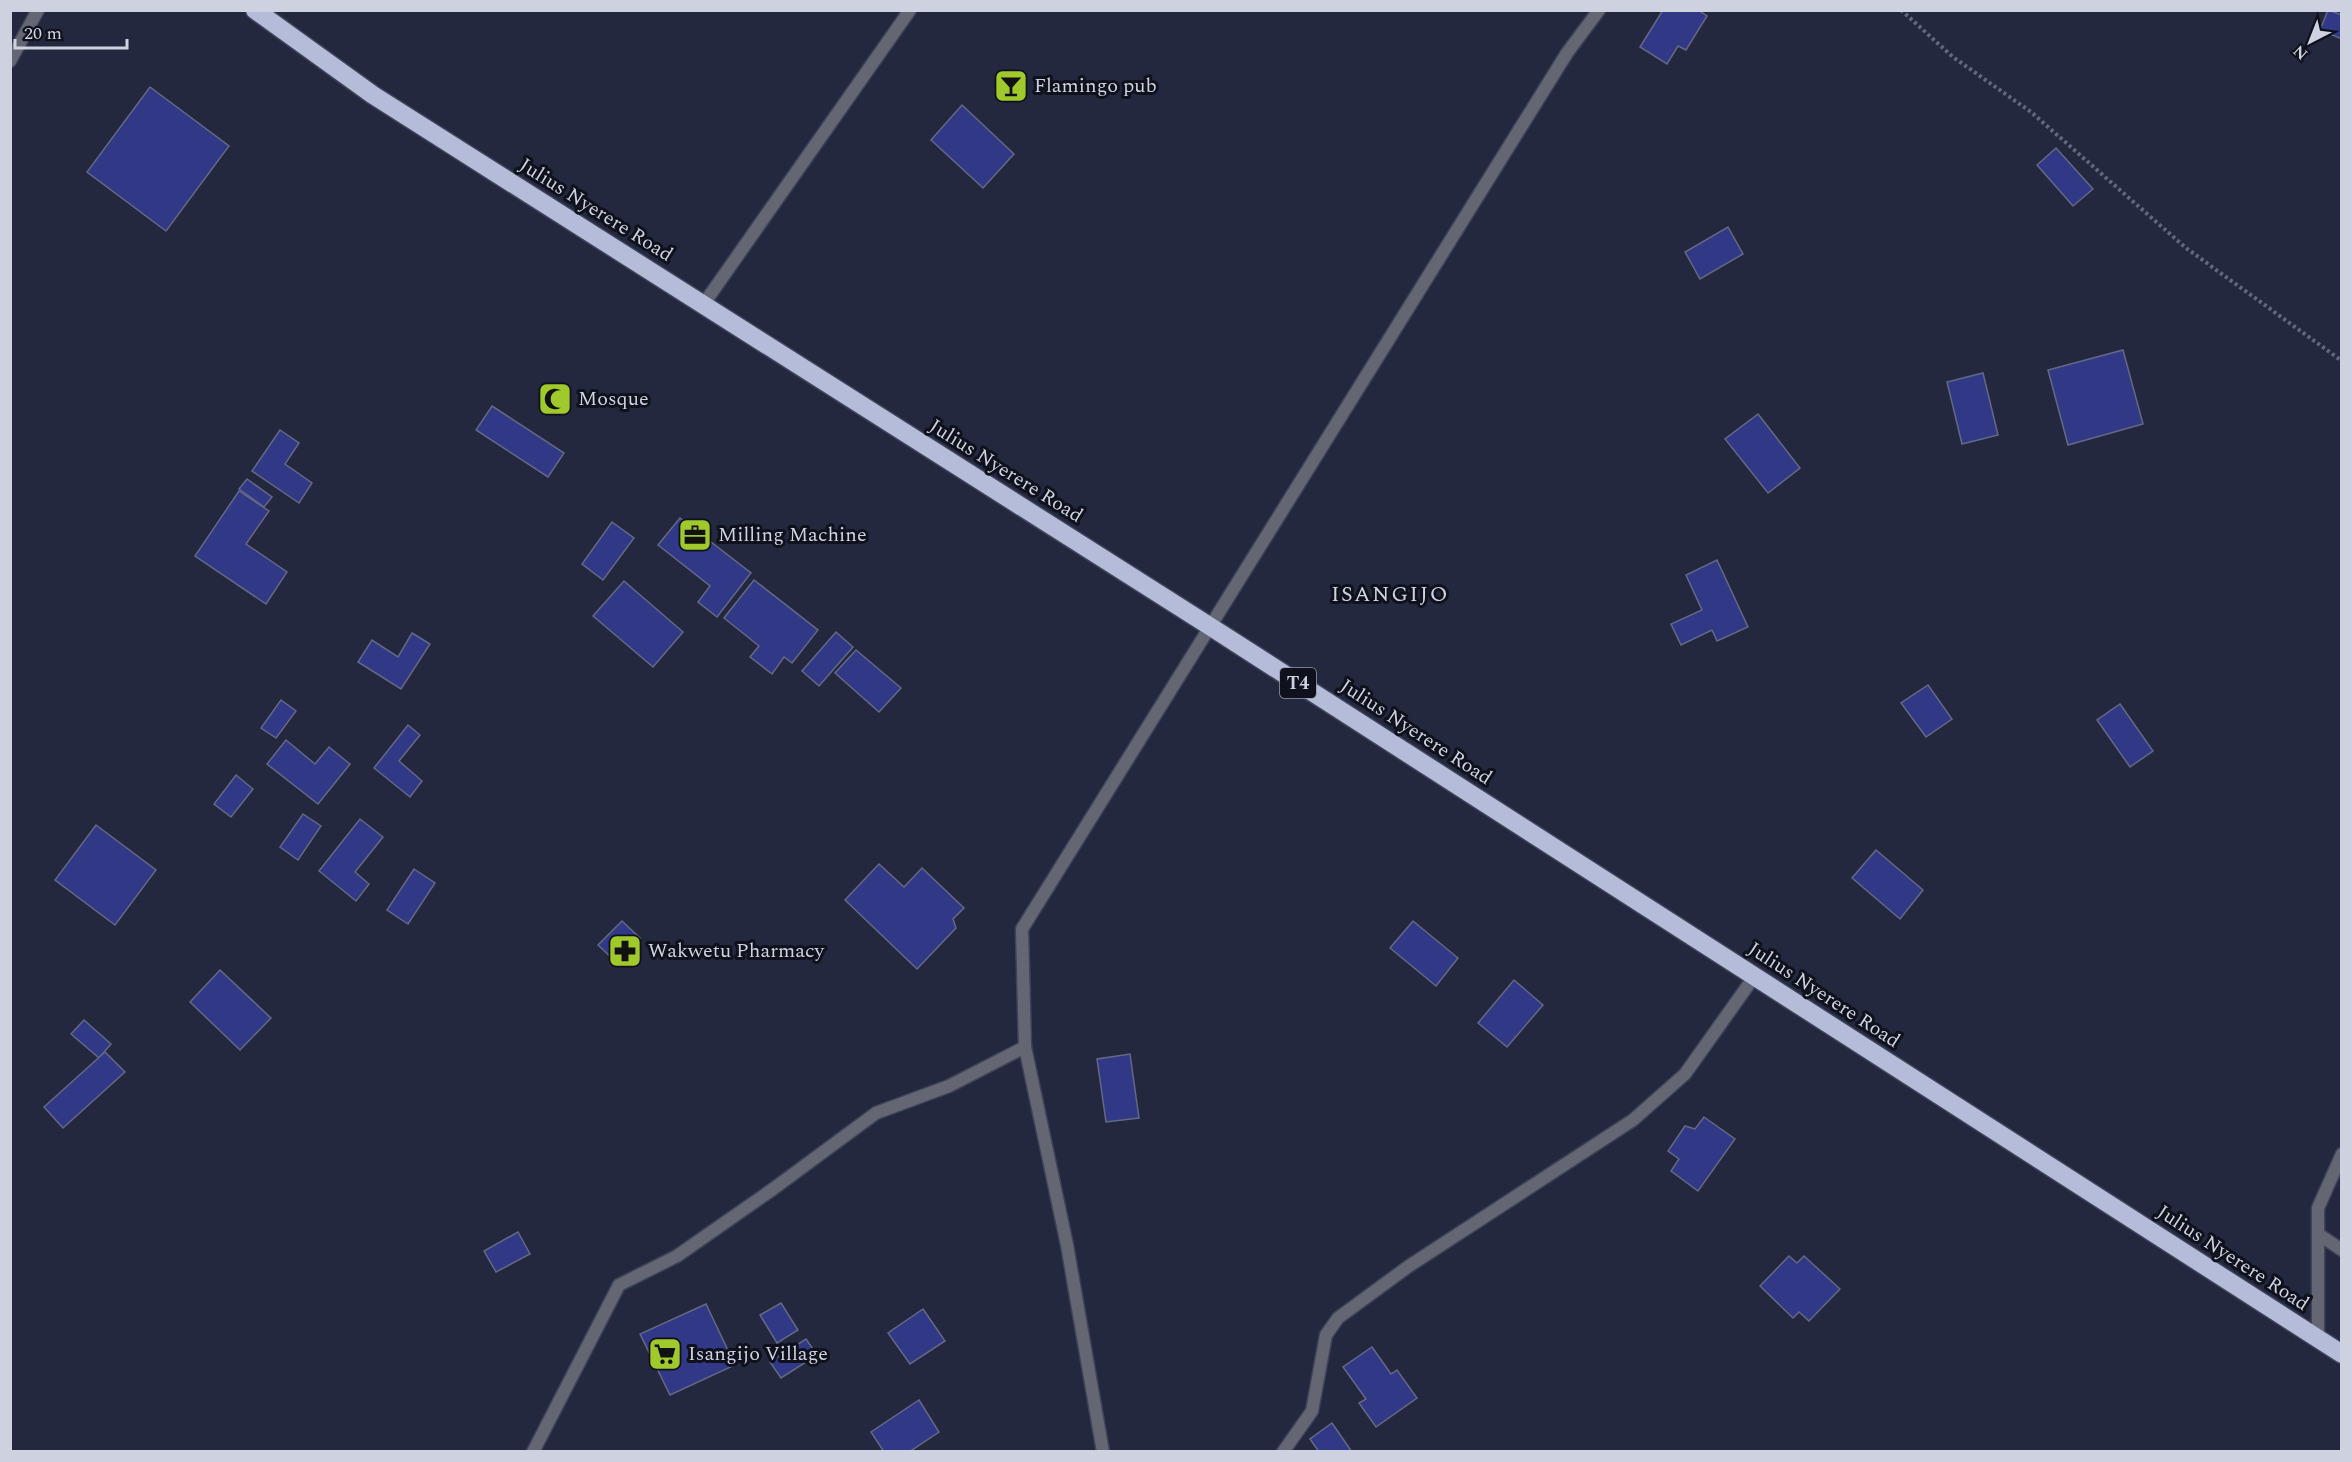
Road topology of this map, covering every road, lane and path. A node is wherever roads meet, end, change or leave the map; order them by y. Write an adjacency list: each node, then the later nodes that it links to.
1 (38, 10): 6 (street)
2 (255, 10): 7 (highway, Julius Nyerere Road / T4)
3 (910, 10): 7 (street)
4 (1599, 10): 9 (street)
5 (1901, 10): 8 (path)
6 (10, 61)
7 (703, 305): 9 (highway, Julius Nyerere Road / T4)
8 (2342, 361)
9 (1210, 627): 10 (highway, Julius Nyerere Road / T4); 11 (street)
10 (1754, 977): 15 (highway, Julius Nyerere Road / T4); 19 (street)
11 (1025, 1047): 17 (street); 18 (street)
12 (2342, 1154): 13 (street)
13 (2318, 1234): 14 (street); 15 (street)
14 (2342, 1250)
15 (2318, 1339): 16 (highway, Julius Nyerere Road / T4)
16 (2342, 1354)
17 (533, 1452)
18 (1103, 1452)
19 (1283, 1452)

